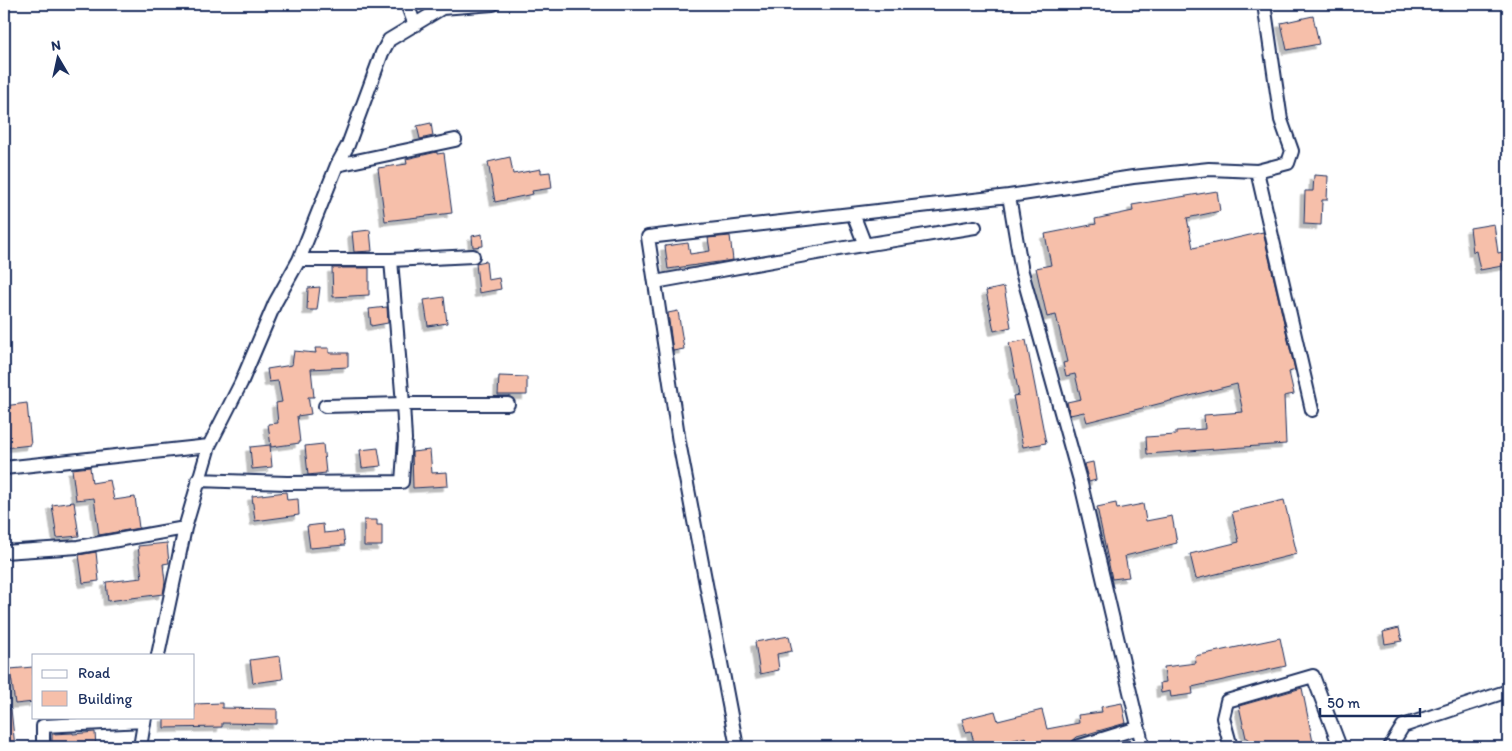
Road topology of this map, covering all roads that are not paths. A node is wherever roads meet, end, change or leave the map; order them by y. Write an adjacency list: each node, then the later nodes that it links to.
1 (407, 4): 4 (street)
2 (493, 4): 4 (street)
3 (1264, 4): 7 (street)
4 (415, 24): 6 (street)
5 (455, 140): 6 (street)
6 (337, 165): 13 (street)
7 (1257, 171): 8 (street); 19 (street)
8 (1009, 196): 9 (street); 28 (street)
9 (852, 214): 11 (street); 15 (street)
10 (975, 227): 11 (street)
11 (865, 245): 15 (street)
12 (472, 256): 14 (street)
13 (299, 260): 14 (street); 20 (street)
14 (391, 260): 16 (street)
15 (654, 282): 31 (street)
16 (404, 404): 17 (street); 18 (street); 22 (street)
17 (508, 404)
18 (325, 406)
19 (1312, 410)
20 (209, 446): 21 (street); 22 (street)
21 (4, 468)
22 (198, 480): 23 (street)
23 (185, 528): 24 (street); 25 (street)
24 (4, 552)
25 (158, 654)
26 (1508, 692): 36 (street)
27 (144, 719): 29 (street); 30 (street)
28 (1138, 728): 32 (street); 33 (street)
29 (43, 747)
30 (140, 747)
31 (737, 747)
32 (1077, 747)
33 (1143, 747)
34 (1231, 747): 35 (street)
35 (1340, 747)
36 (1390, 747)

